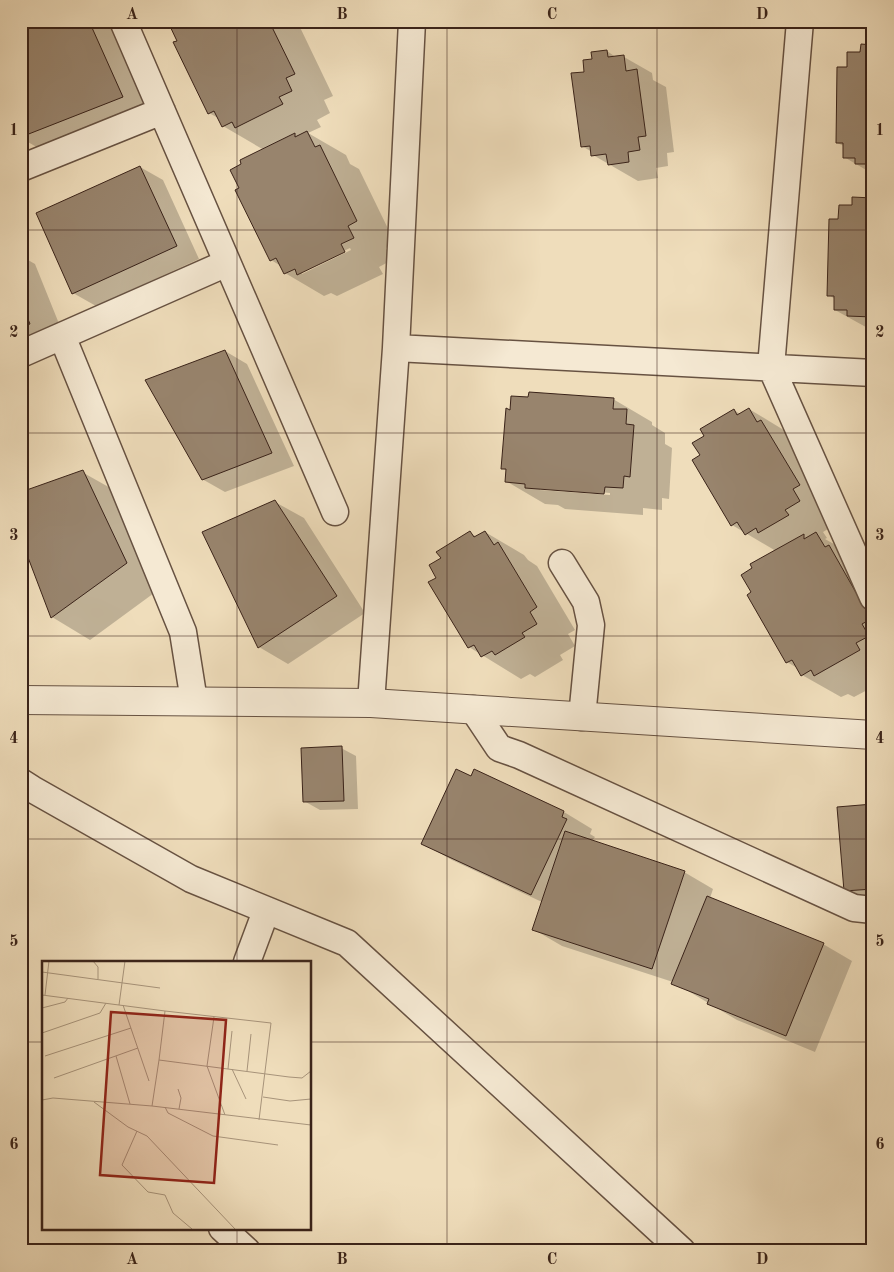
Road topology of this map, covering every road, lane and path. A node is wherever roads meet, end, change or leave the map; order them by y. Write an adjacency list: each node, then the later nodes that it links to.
1 (123, 21): 4 (street)
2 (412, 21): 8 (street)
3 (800, 21): 10 (street)
4 (162, 111): 5 (street); 6 (street)
5 (21, 168)
6 (227, 263): 7 (street); 12 (street)
7 (62, 336): 9 (street); 16 (street)
8 (396, 348): 10 (street); 17 (street)
9 (21, 354)
10 (771, 367): 11 (street); 14 (street)
11 (873, 373)
12 (335, 512)
13 (562, 563): 19 (street)
14 (873, 597)
15 (21, 700): 16 (street)
16 (194, 702): 17 (street)
17 (371, 703): 18 (street)
18 (473, 709): 19 (street); 22 (street)
19 (582, 716): 20 (street)
20 (873, 735)
21 (21, 782): 23 (street)
22 (873, 910)
23 (266, 911): 24 (street); 27 (street)
24 (247, 961)
25 (224, 1230): 26 (street)
26 (247, 1251)
27 (682, 1251)

